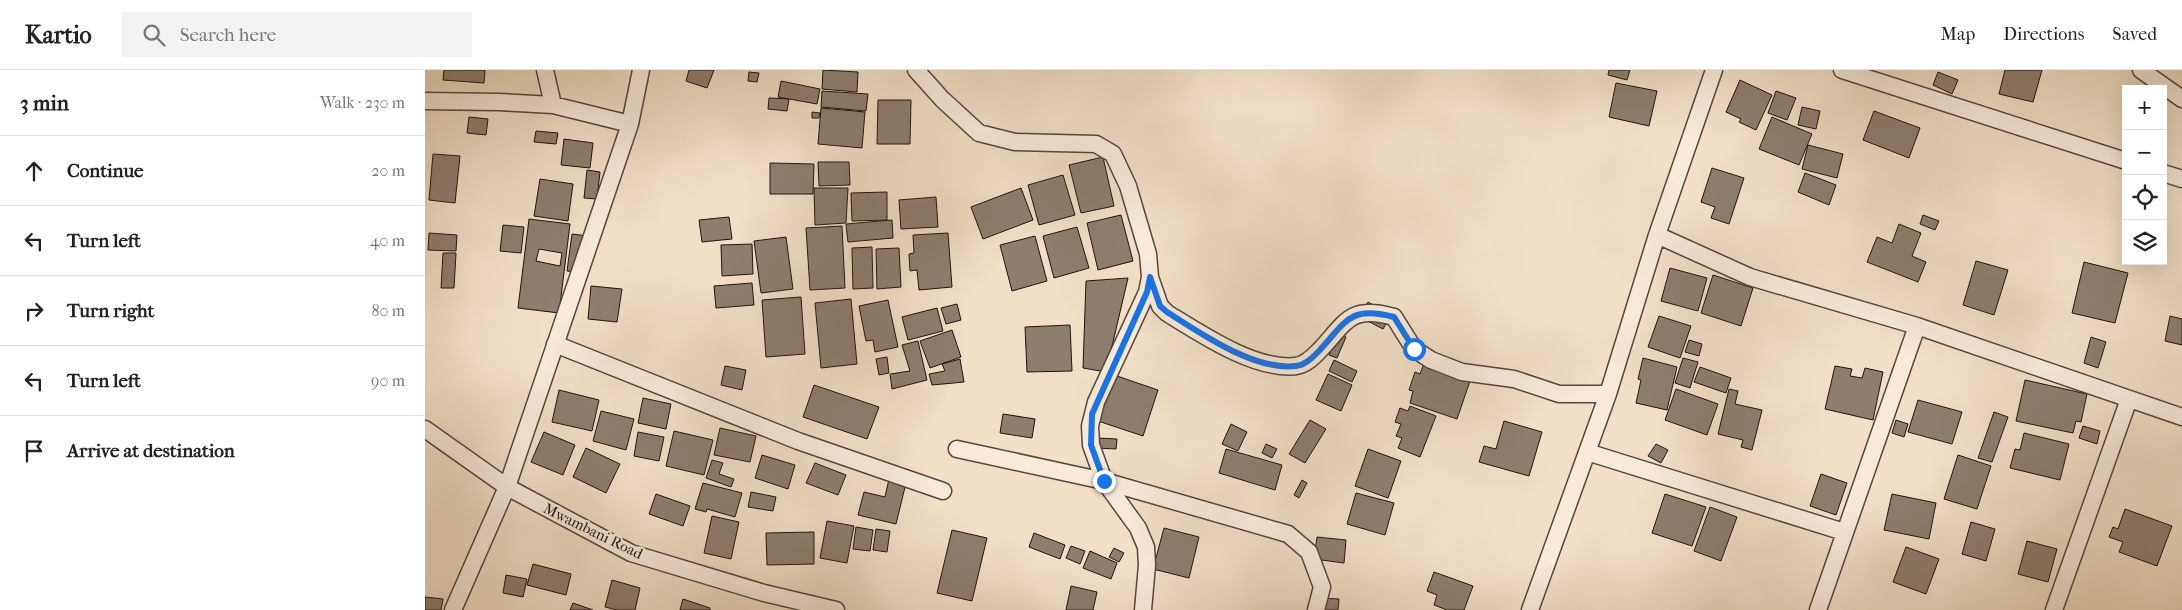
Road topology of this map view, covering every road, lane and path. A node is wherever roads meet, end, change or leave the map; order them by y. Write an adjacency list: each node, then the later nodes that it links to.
1 (545, 70): 9 (street)
2 (641, 70): 10 (street)
3 (916, 70): 15 (street)
4 (1714, 70): 14 (street)
5 (1842, 70): 11 (street)
6 (2141, 70): 7 (street)
7 (2182, 98)
8 (425, 101): 9 (street)
9 (553, 106): 10 (street)
10 (630, 124): 17 (street)
11 (2122, 160)
12 (2167, 174): 13 (street)
13 (2182, 179)
14 (1657, 235): 16 (street); 18 (street)
15 (1150, 277): 18 (street); 24 (street)
16 (1917, 326): 19 (street); 27 (street)
17 (555, 344): 25 (street); 26 (street)
18 (1608, 394): 23 (street)
19 (2129, 399): 20 (street); 34 (street)
20 (2182, 417)
21 (425, 429): 25 (street, Mwambani Road)
22 (957, 449): 24 (street)
23 (1587, 452): 27 (street); 32 (street)
24 (1104, 481): 30 (street); 31 (street)
25 (507, 487): 28 (street); 29 (street, Mwambani Road)
26 (943, 491)
27 (1844, 532): 33 (street)
28 (453, 610)
29 (836, 610)
30 (1143, 610)
31 (1316, 610)
32 (1530, 610)
33 (1818, 610)
34 (2054, 610)

